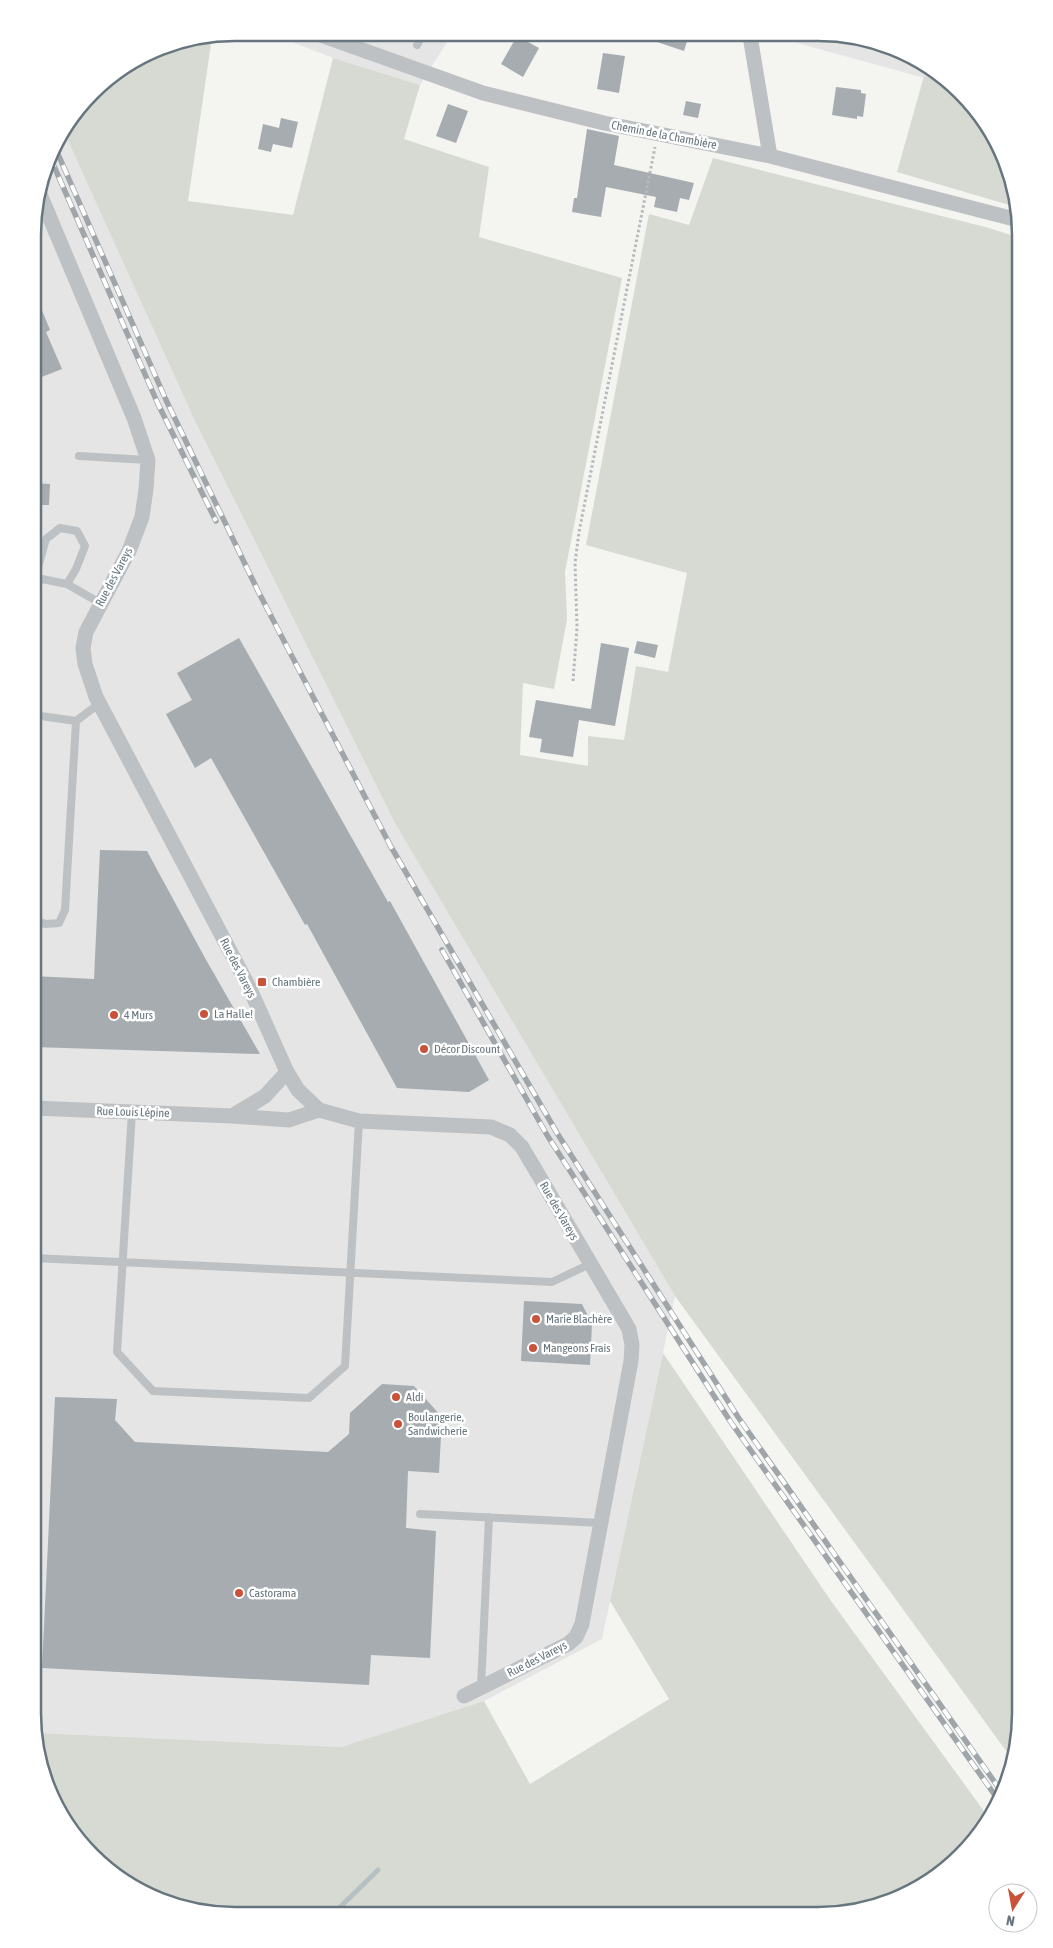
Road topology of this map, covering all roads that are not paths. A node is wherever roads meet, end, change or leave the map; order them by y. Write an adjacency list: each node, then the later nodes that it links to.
1 (337, 41): 5 (street, Chemin de la Chambière)
2 (420, 41): 4 (lane)
3 (751, 41): 5 (street)
4 (417, 45)
5 (770, 156): 7 (street, Chemin de la Chambière)
6 (44, 204): 9 (street, Rue des Vareys)
7 (1011, 218)
8 (79, 456): 9 (lane)
9 (148, 460): 13 (street, Rue des Vareys)
10 (41, 556): 12 (lane)
11 (41, 579): 12 (lane)
12 (67, 584): 13 (lane)
13 (100, 603): 14 (street, Rue des Vareys)
14 (100, 703): 16 (lane); 18 (street, Rue des Vareys)
15 (41, 716): 16 (lane)
16 (76, 720): 17 (lane)
17 (41, 923)
18 (288, 1072): 20 (street, Rue des Vareys); 22 (street)
19 (41, 1108): 21 (street, Rue Louis Lépine)
20 (320, 1110): 22 (street, Rue Louis Lépine); 23 (street, Rue des Vareys)
21 (132, 1112): 22 (street, Rue Louis Lépine); 25 (lane)
22 (232, 1116)
23 (359, 1121): 26 (street, Rue des Vareys); 27 (lane)
24 (41, 1258): 25 (lane)
25 (123, 1263): 27 (lane); 27 (lane)
26 (590, 1264): 27 (lane); 30 (street, Rue des Vareys)
27 (351, 1273)
28 (420, 1514): 29 (lane)
29 (489, 1517): 30 (lane); 31 (lane)
30 (601, 1523): 31 (street, Rue des Vareys)
31 (481, 1688): 32 (street, Rue des Vareys)
32 (464, 1696)

